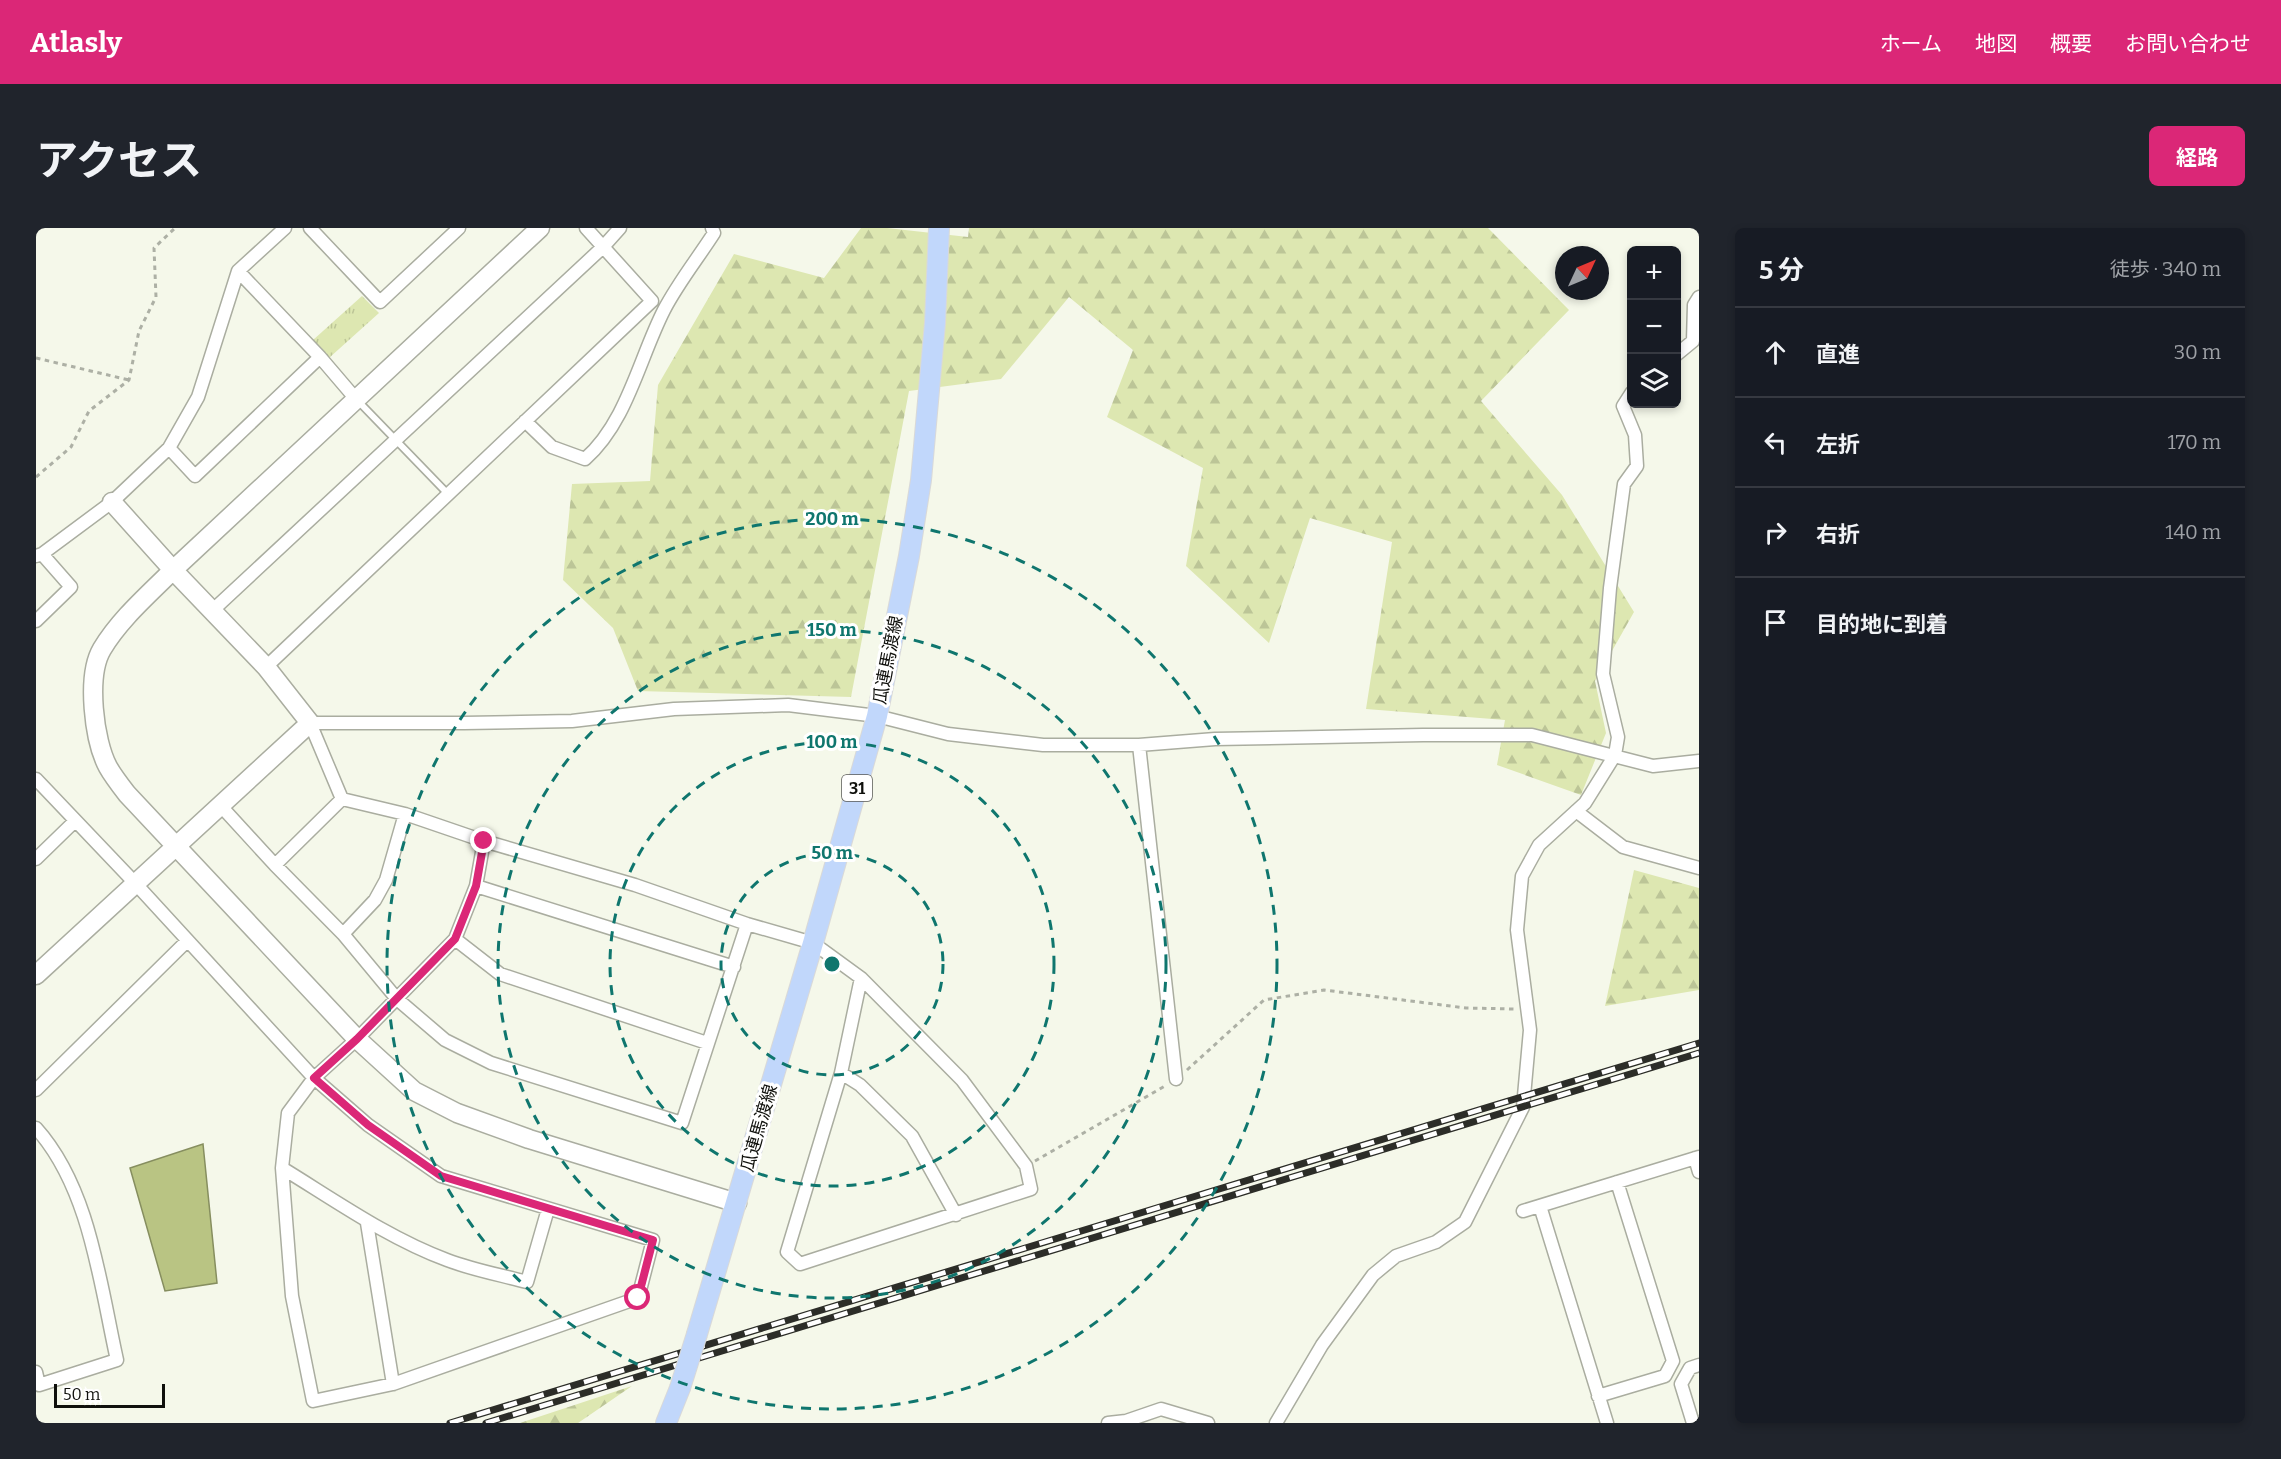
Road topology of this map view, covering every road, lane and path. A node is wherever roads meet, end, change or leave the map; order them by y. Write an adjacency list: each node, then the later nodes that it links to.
1 (175, 228): 16 (path)
2 (285, 228): 11 (street)
3 (310, 228): 4 (street)
4 (459, 228)
5 (540, 228): 17 (street)
6 (586, 228): 10 (street)
7 (620, 228): 10 (street)
8 (712, 228): 19 (street)
9 (939, 228): 30 (main road, 瓜連馬渡線 / 31)
10 (603, 247): 19 (street); 20 (street)
11 (238, 271): 14 (street); 21 (street)
12 (1699, 297): 13 (street)
13 (1678, 354)
14 (320, 357): 17 (street); 21 (street)
15 (36, 358): 16 (path)
16 (129, 380): 22 (path)
17 (356, 398): 20 (lane); 26 (street)
18 (1627, 400): 33 (street)
19 (525, 421): 23 (street)
20 (396, 439): 23 (lane); 27 (street)
21 (169, 448): 24 (street)
22 (36, 477)
23 (448, 494): 29 (street)
24 (112, 502): 25 (street); 26 (street)
25 (39, 555): 28 (street)
26 (173, 570): 27 (street); 42 (street)
27 (213, 610): 29 (street)
28 (36, 621)
29 (266, 667): 31 (street)
30 (877, 716): 31 (street); 32 (street); 52 (main road, 瓜連馬渡線 / 31)
31 (310, 723): 36 (street); 37 (street)
32 (1139, 745): 33 (street); 62 (street)
33 (1615, 755): 34 (street); 38 (street)
34 (1699, 761)
35 (36, 779): 40 (street)
36 (342, 799): 39 (street); 44 (street)
37 (220, 805): 42 (street); 44 (street)
38 (1576, 811): 45 (street); 57 (street)
39 (405, 814): 41 (street); 49 (street)
40 (75, 821): 43 (street); 46 (street)
41 (484, 841): 47 (street); 48 (street)
42 (176, 848): 46 (street); 58 (street)
43 (36, 859)
44 (275, 865): 49 (street)
45 (1699, 868)
46 (135, 883): 51 (street); 54 (street)
47 (476, 886): 50 (street); 53 (street)
48 (747, 924): 52 (street); 53 (street)
49 (343, 934): 56 (street)
50 (455, 939): 56 (street); 59 (street)
51 (188, 942): 61 (street); 63 (street)
52 (813, 943): 55 (street); 70 (main road, 瓜連馬渡線 / 31)
53 (734, 967): 59 (street)
54 (36, 975)
55 (861, 978): 60 (street); 66 (street)
56 (397, 999): 58 (street); 59 (street)
57 (1527, 1009): 62 (path); 83 (street)
58 (357, 1039): 61 (street); 70 (street)
59 (707, 1043)
60 (841, 1072): 74 (street); 74 (street)
61 (314, 1078): 67 (street); 72 (street)
62 (1176, 1079): 66 (path)
63 (36, 1090)
64 (36, 1128): 77 (street)
65 (1697, 1158): 68 (street); 69 (street)
66 (1026, 1166): 74 (street)
67 (282, 1168): 75 (street); 78 (street)
68 (1699, 1172)
69 (1617, 1182): 71 (street); 79 (street)
70 (737, 1203): 80 (main road, 瓜連馬渡線 / 31, bridge)
71 (1540, 1206): 73 (street); 79 (street)
72 (548, 1209): 75 (street); 78 (street)
73 (1523, 1211)
74 (956, 1215)
75 (367, 1223): 78 (street)
76 (1699, 1365): 85 (street)
77 (36, 1372)
78 (393, 1384)
79 (1598, 1396): 84 (street)
80 (666, 1423)
81 (1108, 1423): 82 (street)
82 (1209, 1423)
83 (1276, 1423)
84 (1606, 1423)
85 (1693, 1423)

